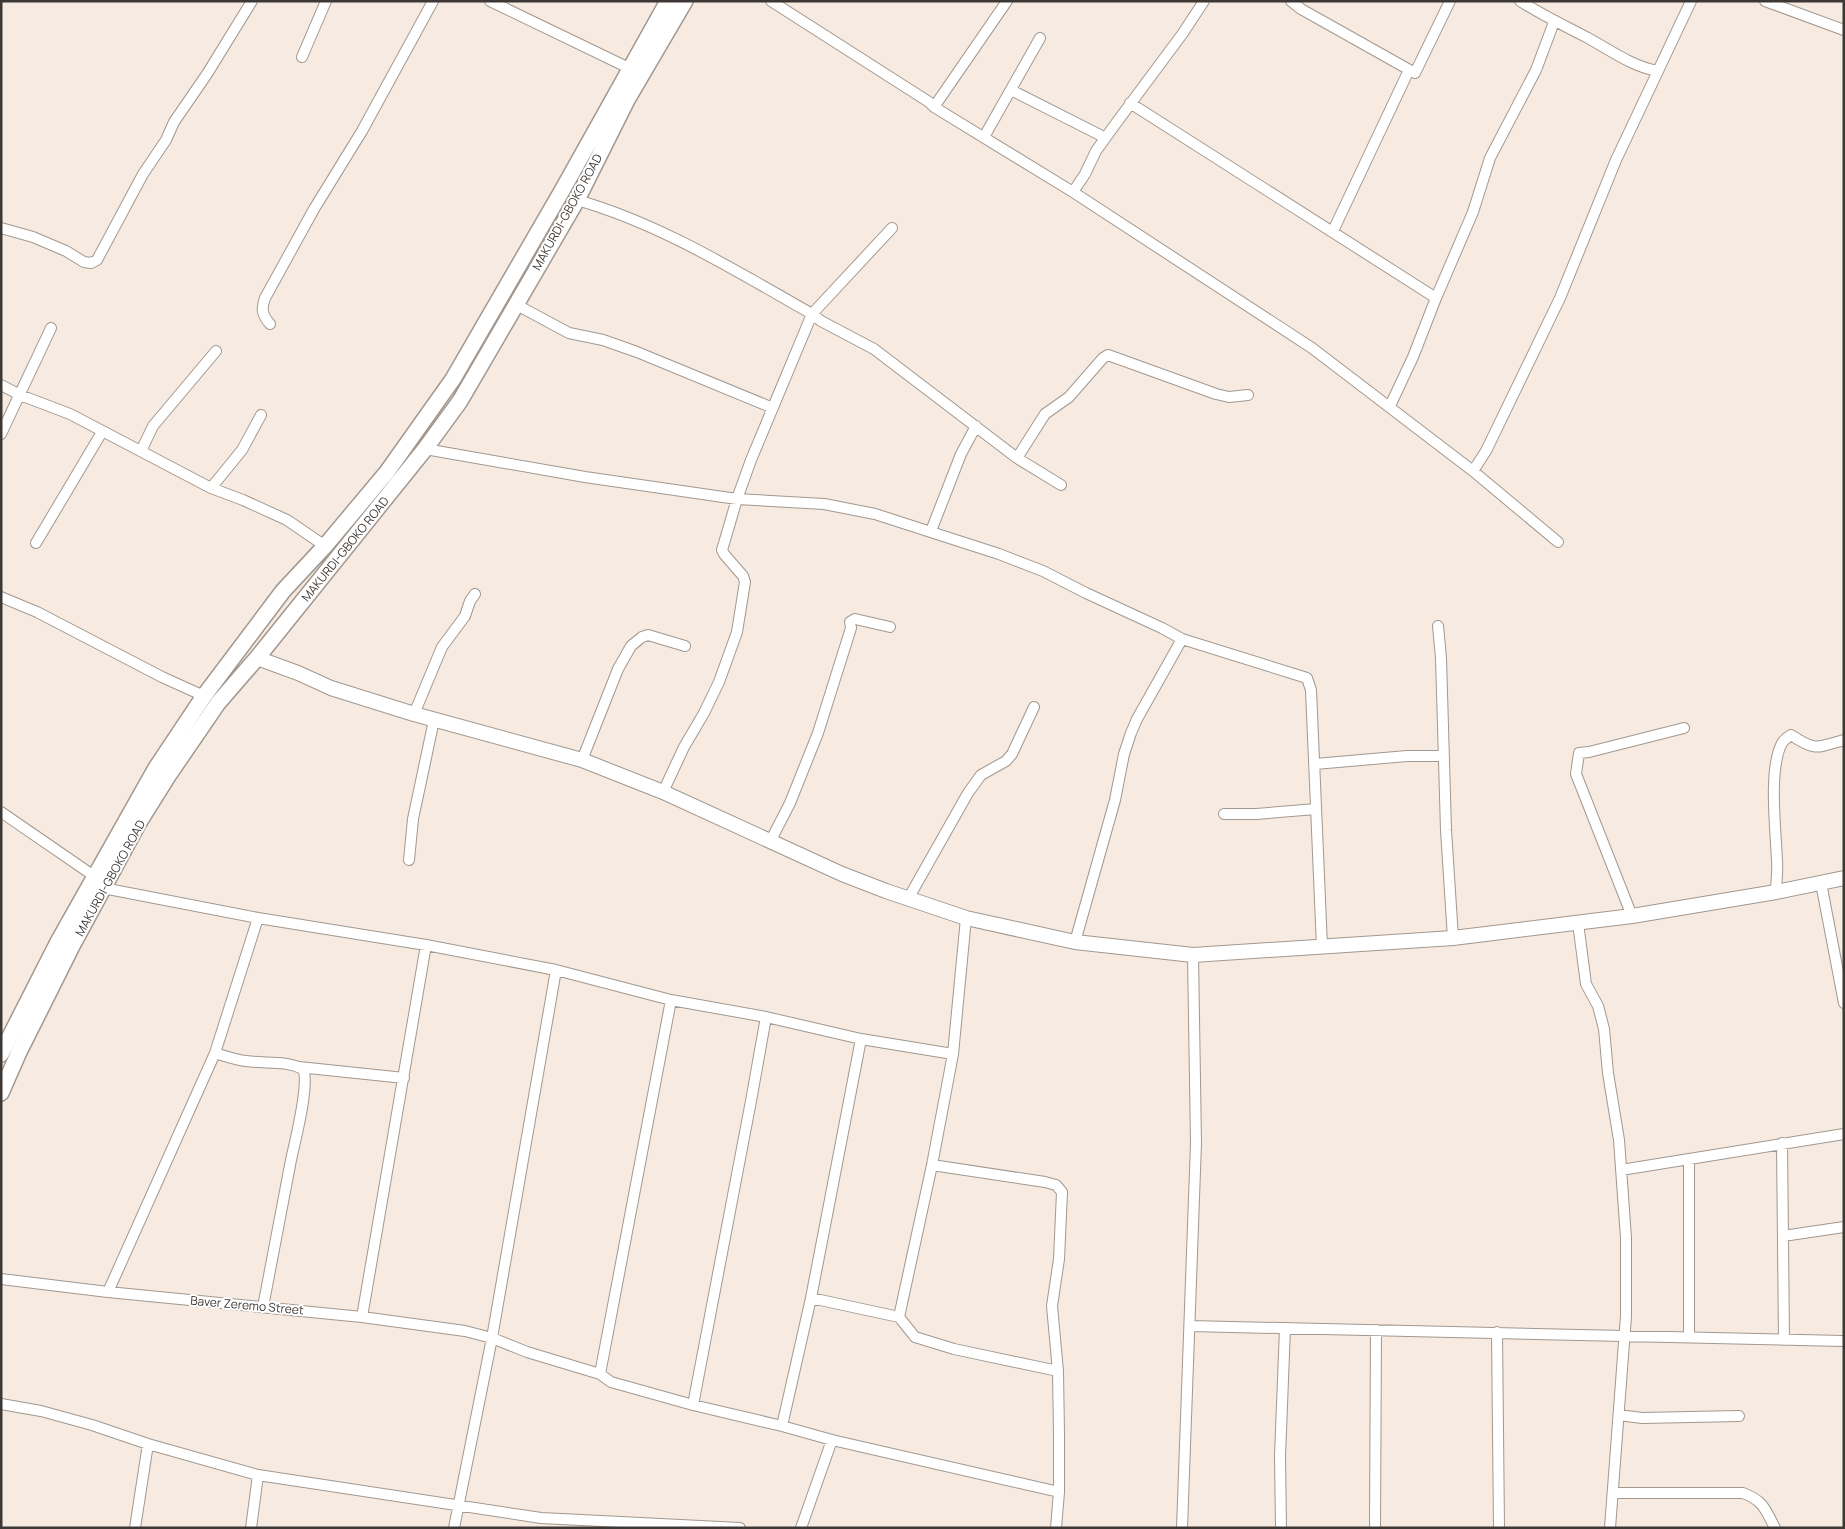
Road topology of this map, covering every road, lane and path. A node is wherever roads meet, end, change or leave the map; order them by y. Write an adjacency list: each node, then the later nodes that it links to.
1 (252, 1): 29 (street)
2 (326, 1): 18 (street)
3 (433, 1): 35 (street)
4 (490, 1): 19 (street)
5 (668, 1): 19 (main road)
6 (685, 1): 28 (main road, MAKURDI-GBOKO ROAD)
7 (771, 1): 24 (street)
8 (1007, 1): 24 (street)
9 (1204, 1): 23 (street)
10 (1291, 1): 20 (street)
11 (1450, 1): 20 (street)
12 (1520, 1): 15 (street)
13 (1691, 1): 21 (street)
14 (1765, 1): 16 (street)
15 (1554, 22): 21 (street); 32 (street)
16 (1844, 30)
17 (1040, 38): 22 (street)
18 (302, 57)
19 (631, 69): 57 (main road)
20 (1410, 70): 31 (street)
21 (1658, 71): 50 (street)
22 (1011, 90): 25 (street); 26 (street)
23 (1130, 103): 27 (street); 31 (street)
24 (934, 107): 26 (street)
25 (1100, 134)
26 (984, 137): 27 (street)
27 (1073, 192): 41 (street)
28 (576, 200): 33 (main road, MAKURDI-GBOKO ROAD); 34 (street)
29 (1, 228)
30 (892, 228): 34 (street)
31 (1334, 231): 32 (street)
32 (1436, 298): 41 (street)
33 (515, 304): 42 (street); 47 (main road, MAKURDI-GBOKO ROAD)
34 (812, 314): 42 (street); 44 (street)
35 (270, 324)
36 (51, 328): 39 (street)
37 (216, 351): 48 (street)
38 (1, 385): 39 (street)
39 (20, 395): 45 (street); 46 (street)
40 (1248, 395): 49 (street)
41 (1390, 406): 50 (street)
42 (773, 408): 53 (street)
43 (260, 415): 52 (street)
44 (976, 426): 49 (street); 54 (street)
45 (102, 432): 48 (street); 56 (street)
46 (1, 434)
47 (425, 449): 53 (street); 64 (main road, MAKURDI-GBOKO ROAD)
48 (141, 451): 52 (street)
49 (1017, 458): 51 (street)
50 (1473, 471): 55 (street)
51 (1060, 485)
52 (211, 488): 57 (street)
53 (737, 499): 54 (street); 74 (street)
54 (931, 531): 62 (street)
55 (1558, 542)
56 (36, 543)
57 (325, 546): 65 (main road)
58 (475, 594): 67 (street)
59 (1, 597): 65 (street)
60 (1438, 626): 71 (street)
61 (890, 627): 78 (street)
62 (1182, 639): 73 (street); 90 (street)
63 (685, 646): 72 (street)
64 (257, 658): 67 (street); 81 (main road, MAKURDI-GBOKO ROAD)
65 (204, 696): 81 (main road)
66 (1034, 707): 84 (street)
67 (414, 714): 68 (street)
68 (434, 720): 72 (street); 79 (street)
69 (1684, 728): 85 (street)
70 (1844, 740): 83 (street)
71 (1442, 756): 73 (street); 89 (street)
72 (582, 760): 74 (street)
73 (1315, 764): 75 (street)
74 (663, 792): 78 (street)
75 (1316, 808): 77 (street); 92 (street)
76 (1, 812): 81 (street)
77 (1224, 814)
78 (771, 840): 84 (street)
79 (409, 860)
80 (1844, 878): 82 (street)
81 (99, 882): 86 (street); 99 (main road); 104 (main road, MAKURDI-GBOKO ROAD)
82 (1821, 883): 83 (street); 96 (street)
83 (1776, 892): 85 (street)
84 (908, 899): 87 (street)
85 (1632, 916): 88 (street)
86 (258, 918): 91 (street); 100 (street)
87 (966, 918): 90 (street); 101 (street)
88 (1578, 923): 89 (street); 109 (street)
89 (1454, 938): 92 (street)
90 (1074, 942): 93 (street)
91 (426, 945): 94 (street); 103 (street)
92 (1322, 947): 93 (street)
93 (1194, 955): 118 (street)
94 (556, 970): 95 (street); 124 (street)
95 (671, 1000): 97 (street); 128 (street)
96 (1844, 1002)
97 (766, 1017): 98 (street); 130 (street)
98 (861, 1039): 101 (street); 114 (street)
99 (2, 1049)
100 (215, 1053): 102 (street); 113 (street)
101 (953, 1054): 108 (street)
102 (299, 1067): 103 (street); 115 (street)
103 (404, 1078): 116 (street)
104 (1, 1094)
105 (1844, 1134): 106 (street)
106 (1782, 1143): 107 (street); 111 (street)
107 (1689, 1159): 109 (street); 123 (street)
108 (932, 1165): 117 (street); 127 (street)
109 (1621, 1170): 122 (street)
110 (1844, 1227): 111 (street)
111 (1783, 1236): 125 (street)
112 (1, 1279): 113 (street, Baver Zeremo Street)
113 (108, 1292): 115 (street, Baver Zeremo Street)
114 (810, 1298): 117 (street); 133 (street)
115 (263, 1307): 116 (street, Baver Zeremo Street)
116 (362, 1316): 124 (street, Baver Zeremo Street)
117 (900, 1317): 127 (street)
118 (1190, 1326): 119 (street); 147 (street)
119 (1285, 1328): 120 (street); 148 (street)
120 (1376, 1330): 121 (street); 149 (street)
121 (1497, 1332): 122 (street); 150 (street)
122 (1624, 1335): 123 (street); 131 (street)
123 (1689, 1337): 125 (street)
124 (492, 1338): 128 (street, Baver Zeremo Street); 139 (street)
125 (1784, 1340): 126 (street)
126 (1844, 1341)
127 (1058, 1370): 137 (street)
128 (600, 1374): 130 (street, Baver Zeremo Street)
129 (1, 1404): 135 (street)
130 (693, 1405): 133 (street, Baver Zeremo Street)
131 (1619, 1415): 132 (street); 138 (street)
132 (1739, 1416)
133 (782, 1426): 134 (street, Baver Zeremo Street)
134 (832, 1440): 137 (street, Baver Zeremo Street); 145 (street)
135 (148, 1444): 136 (street); 141 (street)
136 (258, 1476): 139 (street); 142 (street)
137 (1059, 1492): 146 (street)
138 (1613, 1493): 151 (street); 152 (street)
139 (459, 1507): 140 (street); 143 (street)
140 (540, 1523): 144 (street)
141 (136, 1528)
142 (251, 1528)
143 (454, 1528)
144 (740, 1528)
145 (801, 1528)
146 (1056, 1528)
147 (1182, 1528)
148 (1281, 1528)
149 (1375, 1528)
150 (1499, 1528)
151 (1610, 1528)
152 (1775, 1528)

